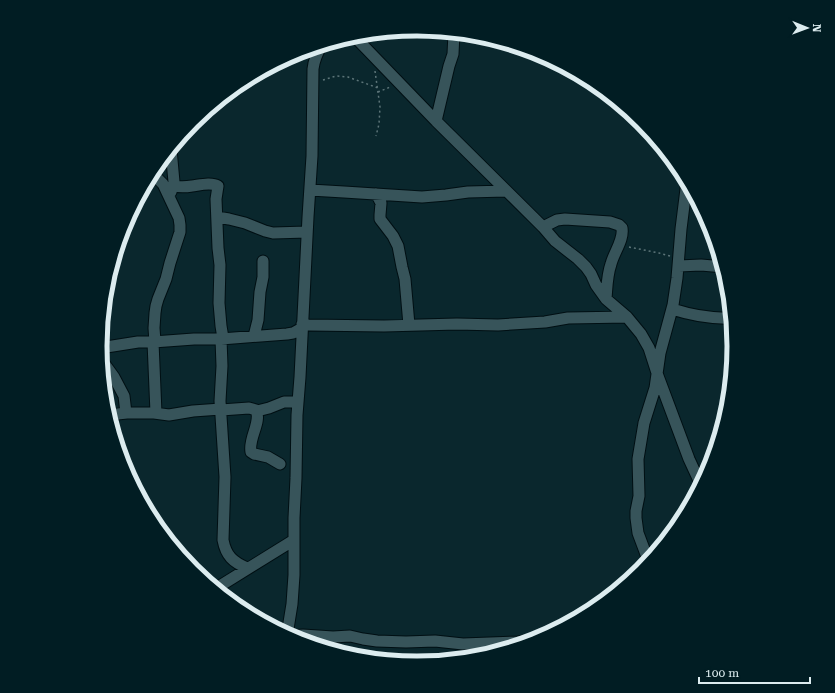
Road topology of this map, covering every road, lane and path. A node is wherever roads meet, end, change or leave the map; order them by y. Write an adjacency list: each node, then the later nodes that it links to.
1 (454, 39): 9 (street)
2 (359, 42): 4 (street)
3 (317, 52): 5 (street)
4 (374, 57): 6 (street); 7 (path)
5 (313, 80): 7 (path); 13 (street)
6 (396, 80): 8 (path); 9 (street)
7 (378, 88): 8 (path)
8 (378, 92): 10 (path)
9 (436, 121): 15 (street)
10 (376, 136)
11 (172, 156): 14 (street)
12 (157, 178): 14 (street)
13 (310, 190): 17 (street); 20 (street)
14 (171, 191): 18 (street); 33 (street)
15 (506, 191): 17 (street); 19 (street)
16 (686, 191): 23 (street)
17 (376, 194): 29 (street)
18 (217, 217): 20 (street); 32 (street)
19 (543, 227): 21 (street); 25 (street)
20 (307, 232): 30 (street)
21 (619, 244): 23 (path); 25 (street)
22 (263, 261): 31 (street)
23 (679, 262): 24 (street); 26 (street)
24 (717, 266)
25 (606, 299): 27 (street)
26 (672, 309): 28 (street); 36 (street)
27 (627, 317): 29 (street); 36 (street)
28 (726, 318)
29 (409, 325): 30 (street)
30 (302, 326): 31 (street); 37 (street)
31 (254, 336): 32 (street)
32 (222, 338): 33 (street); 38 (street)
33 (154, 342): 34 (street); 41 (street)
34 (107, 347)
35 (108, 369): 40 (street)
36 (658, 376): 44 (street); 46 (street)
37 (298, 402): 39 (street); 45 (street)
38 (221, 409): 39 (street); 41 (street); 47 (street)
39 (257, 411): 43 (street)
40 (126, 413): 41 (street); 42 (street)
41 (156, 413)
42 (115, 414)
43 (280, 464)
44 (698, 479)
45 (294, 540): 47 (street); 49 (street)
46 (647, 556)
47 (247, 568): 48 (street)
48 (220, 586)
49 (289, 629)
50 (305, 635): 51 (street)
51 (512, 642)

